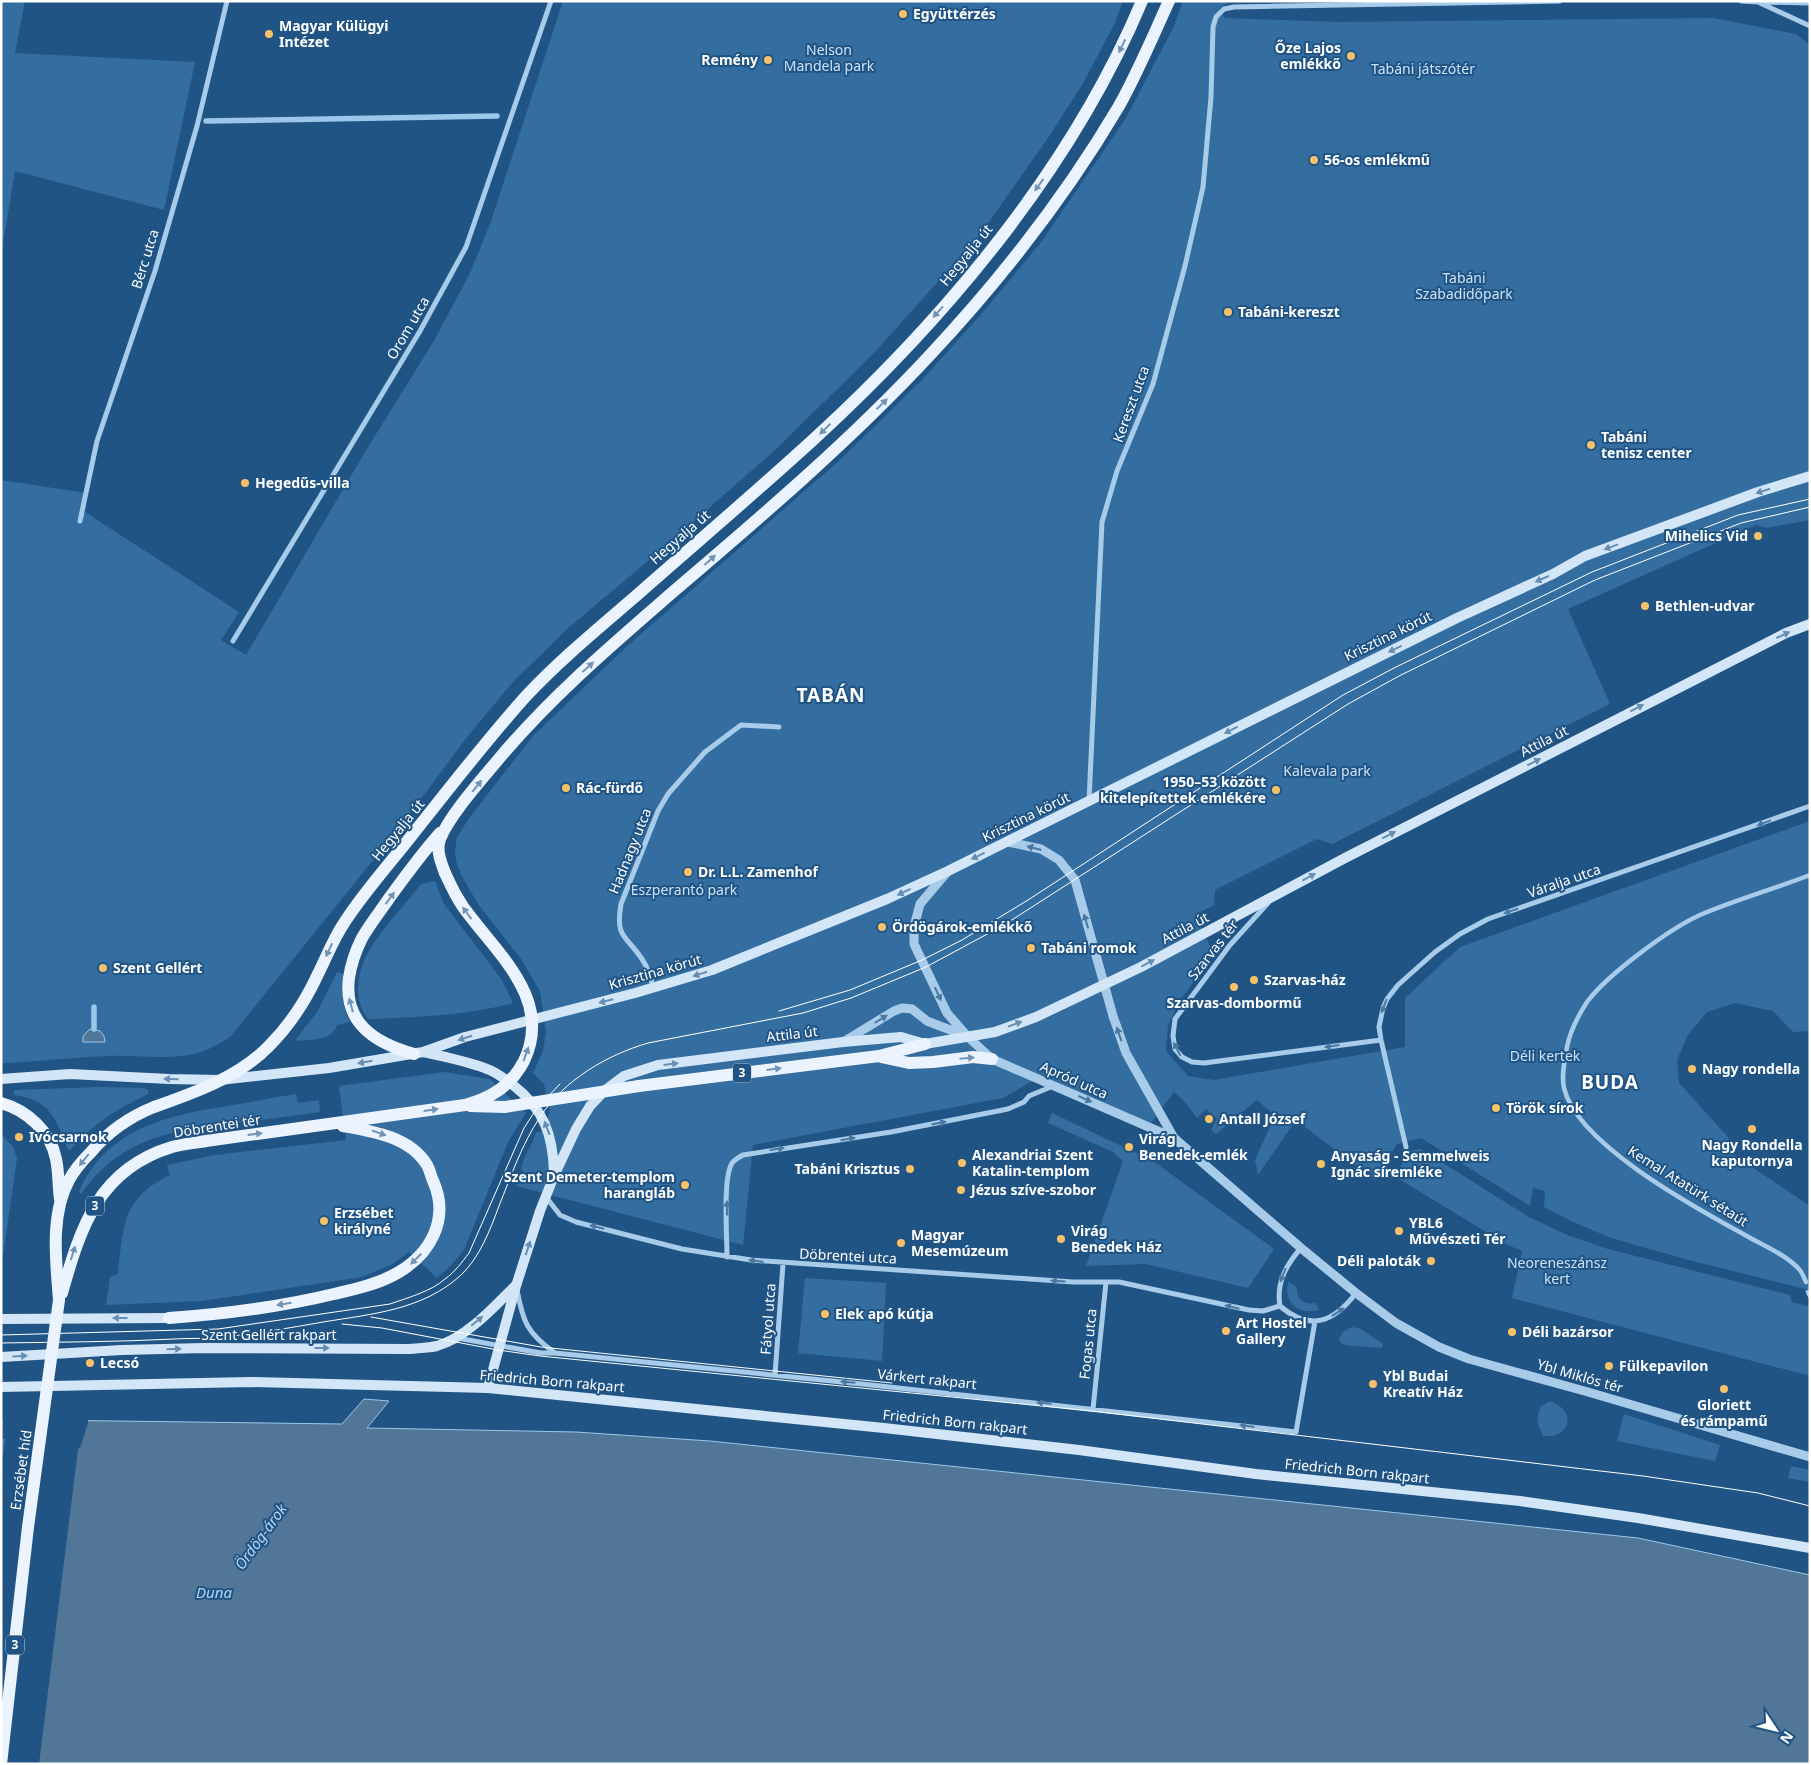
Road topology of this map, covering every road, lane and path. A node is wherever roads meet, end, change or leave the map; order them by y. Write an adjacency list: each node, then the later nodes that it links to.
1 (227, 1): 11 (street, Bérc utca)
2 (551, 1): 13 (street, Orom utca)
3 (1142, 1): 32 (main road, Hegyalja út, one-way to 32)
4 (1169, 1): 17 (main road, one-way to 4)
5 (1560, 1): 15 (street, Kereszt utca)
6 (1741, 1): 7 (street)
7 (1758, 2): 8 (street); 9 (street)
8 (1810, 3)
9 (1810, 26)
10 (1810, 476): 15 (main road, Krisztina körút, one-way to 15)
11 (80, 521)
12 (1810, 624): 21 (main road, Attila út, one-way to 12)
13 (234, 641)
14 (779, 727): 23 (street, Hadnagy utca)
15 (1089, 801): 18 (main road, Krisztina körút)
16 (1810, 806): 25 (street, Váralja utca, one-way to 25)
17 (448, 825): 28 (main road, one-way to 17); 35 (main road, one-way to 17, bridge)
18 (1008, 842): 19 (main road, Krisztina körút / 3, one-way to 19); 22 (street, 3, one-way to 18)
19 (948, 871): 23 (main road, Krisztina körút / 3, one-way to 23); 24 (street, one-way to 24)
20 (1810, 875): 47 (street, Kemal Atatürk sétaút)
21 (1273, 897): 22 (main road, Attila út, one-way to 21); 25 (street, Szarvas tér, one-way to 21)
22 (1104, 985): 24 (main road, Attila út, one-way to 22); 37 (street, Apród utca / 3, one-way to 22)
23 (654, 988): 28 (main road, Krisztina körút / 3, one-way to 28)
24 (968, 1037): 26 (street, one-way to 24); 27 (main road, Attila út); 30 (street, Apród utca)
25 (1381, 1040): 38 (street, Váralja utca)
26 (843, 1042): 27 (main road, Attila út); 39 (main road, Attila út, one-way to 26)
27 (925, 1044): 29 (main road)
28 (418, 1053): 32 (main road, Krisztina körút / 3, one-way to 32); 39 (main road, one-way to 28)
29 (879, 1056): 30 (main road, 3, one-way to 30); 35 (main road, 3, one-way to 29, bridge)
30 (992, 1059): 33 (street, Apród utca / 3)
31 (1, 1079): 32 (main road, one-way to 31)
32 (220, 1080): 41 (main road, 3, one-way to 41)
33 (1054, 1086): 37 (street, Apród utca / 3, one-way to 37); 43 (street, one-way to 33)
34 (1, 1103): 41 (main road)
35 (465, 1105): 36 (main road, Döbrentei tér / 3, one-way to 35)
36 (331, 1124): 50 (main road, Döbrentei tér / 3, one-way to 36); 52 (main road, one-way to 52)
37 (1174, 1138): 42 (street, Apród utca / 3)
38 (1406, 1147)
39 (554, 1176): 40 (main road, Attila út)
40 (546, 1197): 43 (street, Döbrentei utca, one-way to 40); 48 (main road, Attila út, one-way to 40)
41 (60, 1206): 50 (main road, 3)
42 (1301, 1248): 45 (street, Apród utca / 3); 51 (street, one-way to 51)
43 (727, 1257): 44 (street, Döbrentei utca, one-way to 43)
44 (783, 1264): 46 (street, Döbrentei utca, one-way to 44); 59 (street, Fátyol utca)
45 (1326, 1269): 49 (street, Ybl Miklós tér / 3)
46 (1106, 1282): 51 (street, Döbrentei utca, one-way to 46); 62 (street, Fogas utca)
47 (1806, 1282)
48 (516, 1286): 55 (main road, Szent Gellért rakpart, one-way to 48); 56 (main road); 57 (street)
49 (1356, 1293): 54 (street, one-way to 49); 63 (street, Ybl Miklós tér / 3)
50 (60, 1300): 65 (main road, Erzsébet híd / 3, bridge)
51 (1280, 1306): 54 (street)
52 (169, 1318): 53 (main road, one-way to 53)
53 (1, 1319)
54 (1314, 1321): 62 (street, Várkert rakpart, one-way to 62)
55 (454, 1338): 56 (street, Várkert rakpart); 58 (main road, Szent Gellért rakpart, one-way to 55)
56 (499, 1347): 57 (street, Várkert rakpart); 61 (main road)
57 (555, 1353): 59 (street, Várkert rakpart)
58 (1, 1358)
59 (775, 1376): 62 (street, Várkert rakpart, one-way to 59)
60 (1, 1387): 61 (main road, Friedrich Born rakpart)
61 (488, 1388): 64 (main road, Friedrich Born rakpart)
62 (1093, 1409)
63 (1810, 1456)
64 (1810, 1548)
65 (1, 1764)

